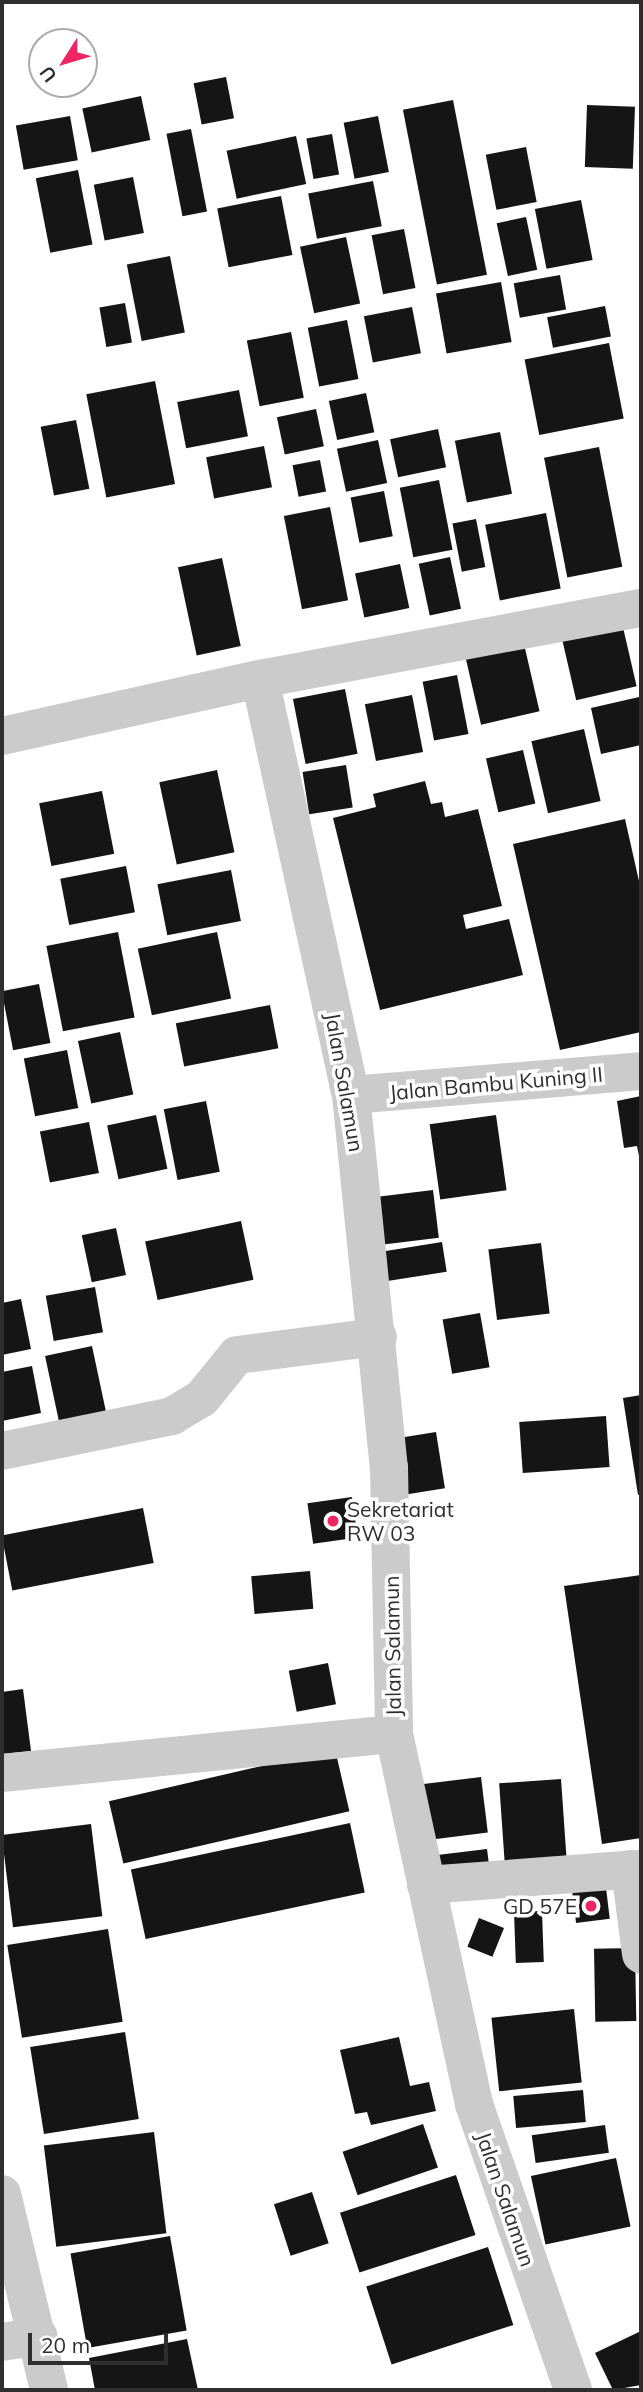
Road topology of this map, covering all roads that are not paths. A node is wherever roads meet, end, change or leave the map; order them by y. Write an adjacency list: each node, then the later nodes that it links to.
1 (641, 608): 2 (street)
2 (260, 679): 3 (street); 5 (street, Jalan Salamun)
3 (2, 736)
4 (641, 1071): 5 (street, Jalan Bambu Kuning II)
5 (351, 1095): 6 (street, Jalan Salamun)
6 (377, 1337): 7 (street); 8 (street, Jalan Salamun)
7 (2, 1451)
8 (394, 1734): 9 (street); 11 (street, Jalan Salamun)
9 (2, 1773)
10 (635, 1869): 11 (street); 12 (street)
11 (426, 1885): 17 (street, Jalan Salamun)
12 (641, 1954)
13 (2, 2194): 14 (street)
14 (39, 2336): 15 (street); 16 (street)
15 (2, 2342)
16 (49, 2390)
17 (573, 2390)

